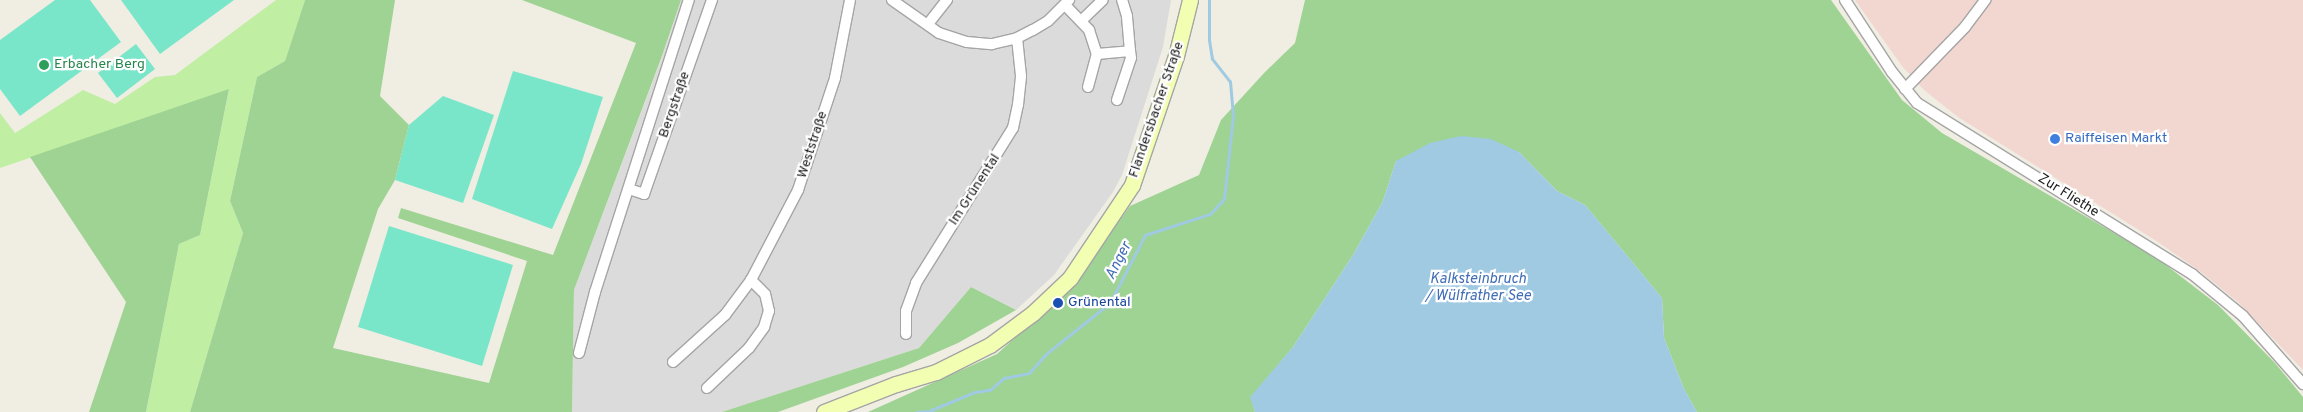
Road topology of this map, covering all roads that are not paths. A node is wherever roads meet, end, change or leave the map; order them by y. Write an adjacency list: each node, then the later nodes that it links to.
1 (689, 0): 20 (street, Bergstraße)
2 (712, 0): 20 (street, Bergstraße)
3 (850, 0): 21 (street, Weststraße)
4 (892, 0): 13 (street)
5 (947, 0): 13 (street)
6 (1103, 0): 12 (street)
7 (1122, 0): 15 (street)
8 (1190, 0): 27 (street, Flandersbacher Straße)
9 (1845, 0): 18 (street, Zur Fliethe)
10 (1985, 0): 18 (street)
11 (1067, 2): 12 (street); 14 (street)
12 (1081, 21): 16 (street)
13 (928, 24): 14 (street)
14 (1017, 38): 22 (street, Im Grünental)
15 (1130, 51): 16 (street); 19 (street)
16 (1097, 54): 17 (street)
17 (1088, 88)
18 (1905, 89): 25 (street, Zur Fliethe)
19 (1117, 100)
20 (629, 189): 23 (street, Bergstraße)
21 (751, 280): 24 (street, Weststraße); 26 (street)
22 (906, 334)
23 (579, 353)
24 (673, 362)
25 (2302, 378)
26 (707, 388)
27 (824, 412)

